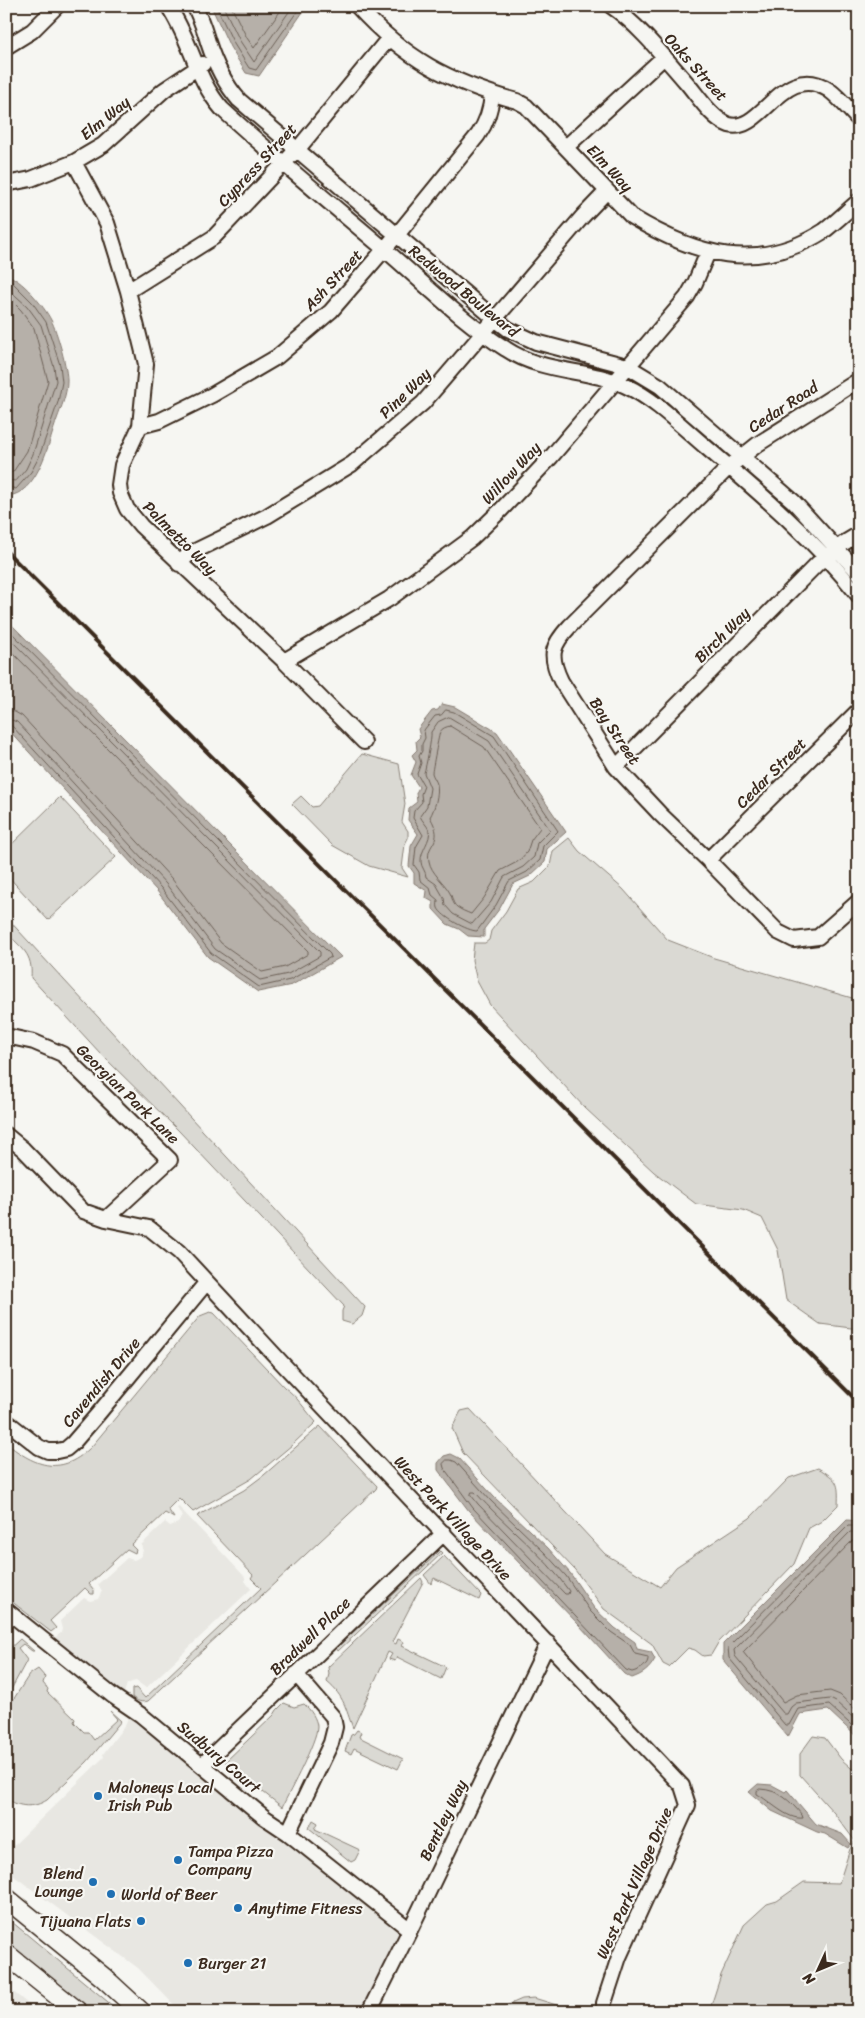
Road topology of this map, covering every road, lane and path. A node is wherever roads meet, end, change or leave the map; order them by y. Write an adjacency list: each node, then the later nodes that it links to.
1 (57, 6): 7 (street)
2 (168, 6): 10 (street, Redwood Boulevard)
3 (194, 6): 8 (street, Redwood Boulevard)
4 (357, 6): 6 (street, Elm Way)
5 (611, 6): 9 (street, Oaks Street)
6 (389, 38): 11 (street, Elm Way); 14 (street, Cypress Street)
7 (6, 47)
8 (214, 57): 10 (street, Elm Way); 14 (street, Redwood Boulevard)
9 (664, 57): 12 (street, Oaks Street); 13 (street)
10 (196, 68): 15 (street, Elm Way); 16 (street, Redwood Boulevard)
11 (492, 94): 13 (street, Elm Way); 20 (street, Ash Street)
12 (859, 120)
13 (566, 147): 18 (street, Elm Way)
14 (297, 149): 16 (street, Cypress Street); 20 (street, Redwood Boulevard)
15 (74, 162): 17 (street, Elm Way); 23 (street, Palmetto Way)
16 (284, 163): 21 (street, Redwood Boulevard); 23 (street, Cypress Street)
17 (6, 184)
18 (607, 191): 22 (street, Elm Way); 24 (street, Pine Way)
19 (859, 201): 22 (street, Elm Way)
20 (397, 234): 21 (street, Ash Street); 24 (street, Redwood Boulevard)
21 (384, 249): 25 (street, Redwood Boulevard); 29 (street, Ash Street)
22 (708, 252): 26 (street, Willow Way)
23 (128, 291): 29 (street, Palmetto Way)
24 (495, 319): 25 (street, Pine Way); 26 (street, Redwood Boulevard)
25 (483, 332): 28 (street, Redwood Boulevard); 34 (street, Pine Way)
26 (627, 366): 28 (street, Willow Way); 30 (street, Redwood Boulevard)
27 (859, 380): 30 (street, Cedar Road)
28 (614, 381): 31 (street, Redwood Boulevard); 37 (street, Willow Way)
29 (140, 426): 34 (street, Palmetto Way)
30 (741, 457): 31 (street, Cedar Road); 33 (street, Redwood Boulevard)
31 (729, 467): 33 (street, Redwood Boulevard); 40 (street, Bay Street)
32 (859, 534): 33 (street, Birch Way)
33 (831, 552): 35 (street, Redwood Boulevard); 36 (street, Redwood Boulevard); 40 (street, Birch Way)
34 (180, 564): 37 (street, Palmetto Way)
35 (859, 573)
36 (859, 596)
37 (284, 661): 39 (street, Palmetto Way)
38 (859, 710): 41 (street, Cedar Street)
39 (364, 742)
40 (616, 767): 41 (street, Bay Street)
41 (708, 860): 42 (street, Bay Street)
42 (859, 900)
43 (6, 1036): 45 (street, Georgian Park Lane)
44 (6, 1135): 45 (street, West Park Village Drive)
45 (106, 1219): 46 (street, West Park Village Drive)
46 (206, 1283): 47 (street, Cavendish Drive); 48 (street, West Park Village Drive)
47 (6, 1421)
48 (444, 1533): 50 (street, West Park Village Drive); 51 (street, Bradwell Place)
49 (6, 1610): 52 (street, Sudbury Court)
50 (548, 1643): 55 (street, Bentley Way); 60 (street, West Park Village Drive)
51 (296, 1674): 52 (street, Bradwell Place); 53 (street)
52 (202, 1764): 53 (street, Sudbury Court)
53 (288, 1833): 55 (street, Sudbury Court)
54 (6, 1898): 58 (main road)
55 (410, 1930): 59 (street, Bentley Way)
56 (6, 1954): 57 (main road)
57 (78, 2012)
58 (141, 2012)
59 (369, 2012)
60 (604, 2012)

